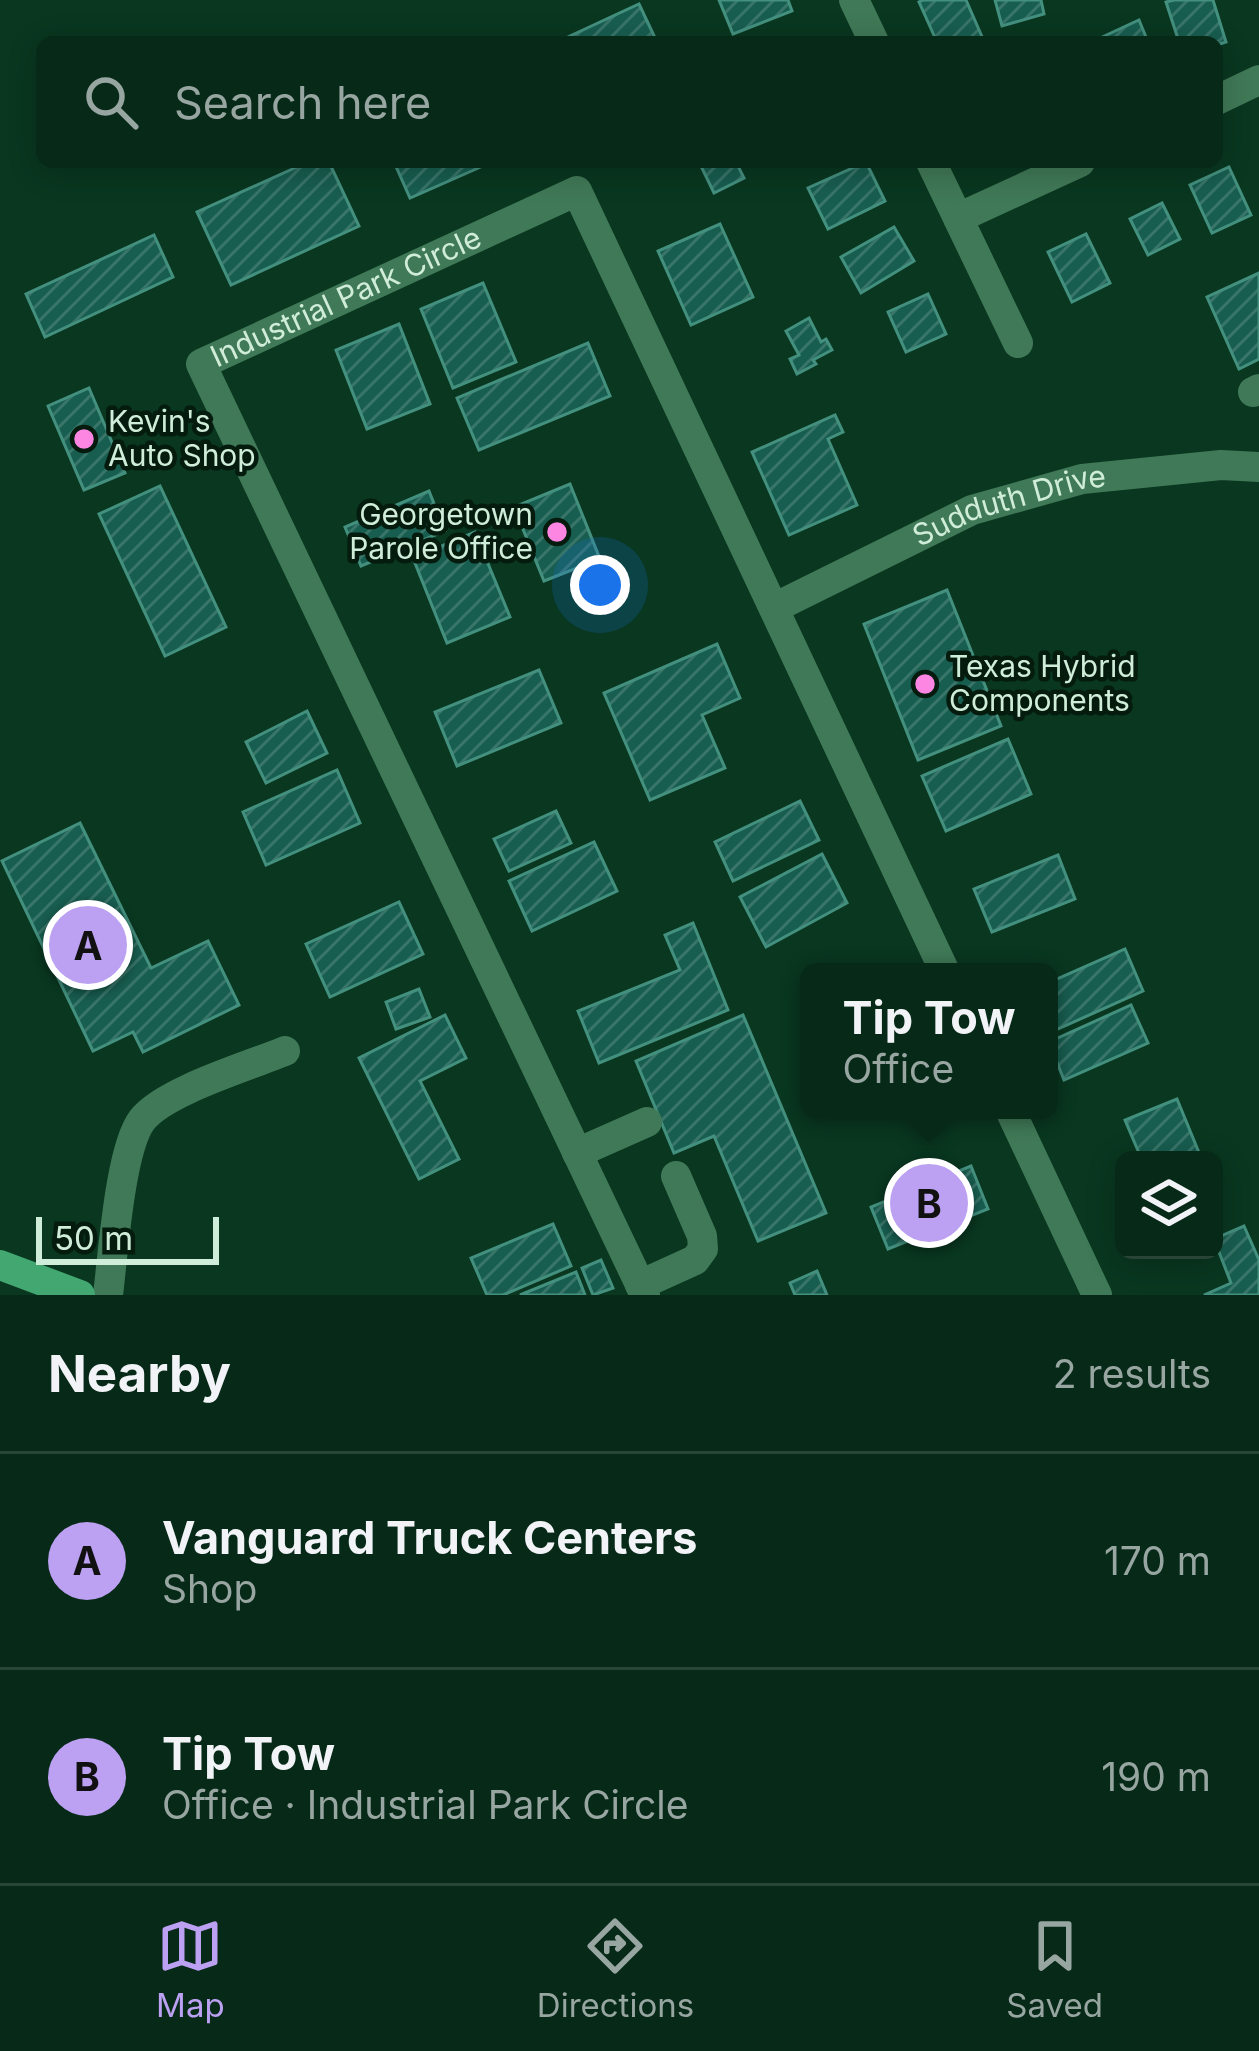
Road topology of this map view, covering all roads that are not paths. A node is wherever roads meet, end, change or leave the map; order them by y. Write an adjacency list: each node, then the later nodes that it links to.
1 (854, 0): 2 (street)
2 (871, 36)
3 (1259, 80): 4 (street)
4 (1223, 97)
5 (934, 168): 7 (street)
6 (1067, 168): 7 (street)
7 (958, 218): 8 (street)
8 (1018, 343)
9 (1259, 467): 10 (street, Sudduth Drive)
10 (774, 608): 11 (street, Industrial Park Circle); 15 (street, Industrial Park Circle)
11 (941, 963)
12 (285, 1052): 20 (street)
13 (1014, 1119): 21 (street)
14 (647, 1122): 15 (street)
15 (578, 1154): 18 (street, Industrial Park Circle)
16 (676, 1176): 18 (street)
17 (0, 1265): 19 (main road)
18 (642, 1290)
19 (80, 1295)
20 (108, 1295)
21 (1097, 1295)

